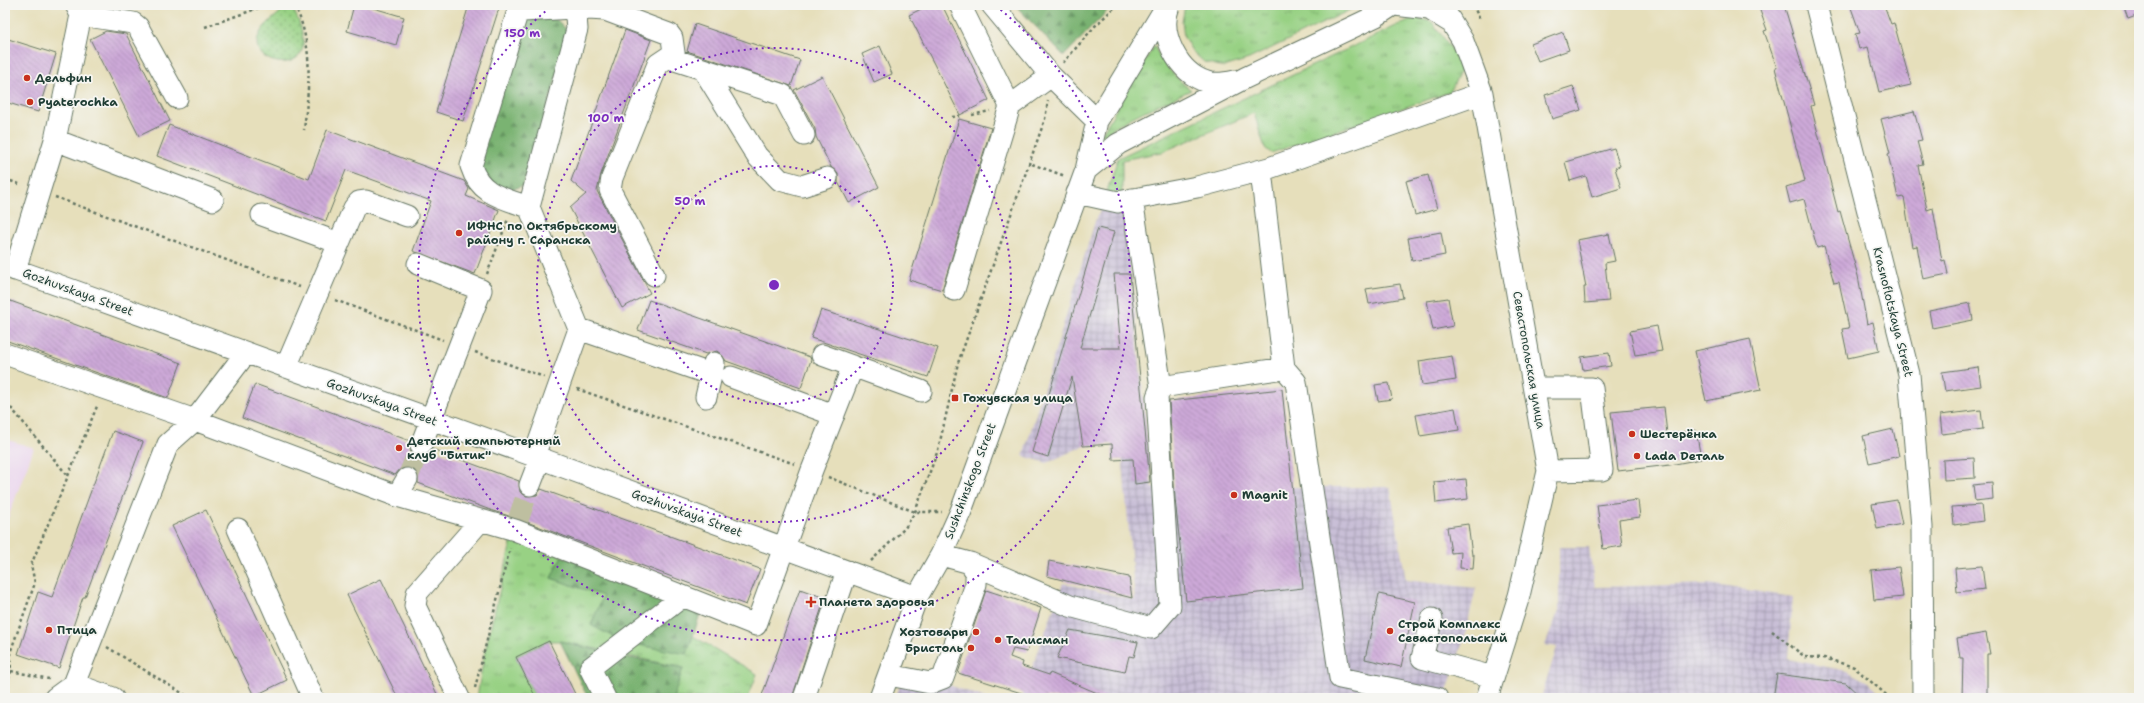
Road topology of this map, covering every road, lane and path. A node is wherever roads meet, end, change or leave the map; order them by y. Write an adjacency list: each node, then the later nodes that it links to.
1 (265, 5): 15 (path)
2 (295, 5): 26 (path)
3 (960, 5): 22 (street)
4 (992, 5): 18 (street)
5 (1117, 5): 18 (path)
6 (1168, 5): 19 (street); 25 (street, Sushchinskogo Street)
7 (1394, 5): 14 (street); 19 (street)
8 (1441, 5): 14 (street, Севастопольская улица)
9 (1473, 5): 13 (path)
10 (1816, 5): 102 (street, Krasnoflotskaya Street)
11 (571, 7): 16 (street); 37 (street); 37 (street)
12 (78, 10): 21 (street); 28 (street)
13 (1480, 20)
14 (1452, 24): 20 (street, Севастопольская улица)
15 (205, 27)
16 (673, 54): 17 (street); 43 (street)
17 (703, 69): 27 (street); 31 (street)
18 (1051, 76): 22 (street); 25 (street); 73 (path)
19 (1245, 78): 29 (street)
20 (1482, 93): 30 (street); 58 (street, Севастопольская улица)
21 (176, 98)
22 (1010, 106): 45 (street)
23 (960, 116): 24 (path)
24 (952, 117)
25 (1097, 121): 29 (street, Sushchinskogo Street)
26 (304, 130)
27 (804, 135)
28 (55, 140): 33 (street); 36 (street)
29 (1086, 170): 34 (street, Sushchinskogo Street)
30 (1261, 171): 35 (street); 54 (street)
31 (827, 178)
32 (5, 179): 33 (path)
33 (39, 192): 42 (street); 46 (path)
34 (1077, 193): 35 (street); 72 (street, Sushchinskogo Street)
35 (1132, 199): 57 (street)
36 (212, 200)
37 (521, 204): 44 (path); 47 (street)
38 (262, 215): 40 (street)
39 (407, 216): 40 (street)
40 (339, 243): 46 (street)
41 (418, 264): 44 (street)
42 (10, 268): 49 (street, Gozhuvskaya Street)
43 (654, 275)
44 (481, 290): 48 (street)
45 (954, 290)
46 (317, 294): 48 (path); 53 (street)
47 (579, 329): 56 (street); 61 (street)
48 (459, 346): 56 (path); 64 (street)
49 (246, 353): 53 (street, Gozhuvskaya Street); 65 (street)
50 (5, 354): 59 (street)
51 (822, 355): 52 (street)
52 (853, 366): 60 (street); 63 (street)
53 (286, 367): 64 (street, Gozhuvskaya Street)
54 (1284, 368): 57 (street); 99 (street)
55 (731, 377): 63 (street)
56 (560, 383): 67 (street); 68 (path)
57 (1161, 388): 79 (street)
58 (1534, 388): 69 (street, Севастопольская улица); 69 (street)
59 (104, 389): 65 (street); 70 (path)
60 (920, 391)
61 (706, 398)
62 (5, 406): 70 (path)
63 (834, 415): 68 (street)
64 (431, 419): 66 (street); 67 (street, Gozhuvskaya Street)
65 (195, 420): 74 (street); 85 (street)
66 (421, 445)
67 (537, 458): 71 (street); 77 (street, Gozhuvskaya Street)
68 (812, 470): 73 (path); 77 (street)
69 (1548, 471): 88 (street, Севастопольская улица)
70 (68, 476): 86 (path)
71 (530, 485)
72 (961, 511): 73 (path); 78 (street, Sushchinskogo Street)
73 (915, 512): 80 (path)
74 (481, 520): 75 (street); 91 (street)
75 (516, 525): 81 (street); 91 (path)
76 (238, 529): 95 (street)
77 (785, 549): 80 (street, Gozhuvskaya Street); 81 (street)
78 (941, 556): 79 (street); 82 (street, Sushchinskogo Street)
79 (970, 563): 87 (street)
80 (852, 573): 82 (street, Gozhuvskaya Street); 97 (street)
81 (682, 597): 96 (street)
82 (917, 597): 87 (street, Sushchinskogo Street)
83 (1432, 619): 88 (street)
84 (1772, 631): 101 (path)
85 (92, 638): 89 (street); 94 (path)
86 (10, 671): 89 (path); 90 (path)
87 (888, 675): 98 (street, Sushchinskogo Street)
88 (1494, 677): 100 (street, Севастопольская улица)
89 (74, 684): 92 (street); 93 (street)
90 (5, 691)
91 (467, 694)
92 (56, 698)
93 (113, 698)
94 (190, 698)
95 (313, 698)
96 (605, 698)
97 (804, 698)
98 (880, 698)
99 (1437, 698)
100 (1487, 698)
101 (1890, 698)
102 (1923, 698)

